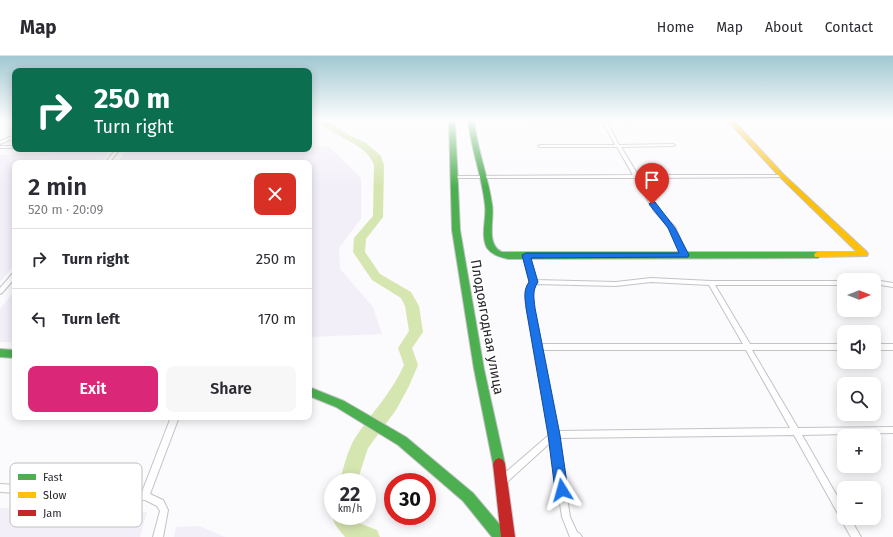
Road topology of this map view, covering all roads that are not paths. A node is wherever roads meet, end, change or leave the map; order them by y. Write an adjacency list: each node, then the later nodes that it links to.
1 (453, 142): 14 (street, Плодоягодная улица)
2 (473, 142): 15 (street)
3 (616, 142): 7 (street)
4 (751, 142): 13 (street)
5 (673, 145): 7 (street)
6 (540, 146): 7 (street)
7 (618, 146): 12 (street)
8 (0, 147): 9 (street)
9 (12, 147)
10 (116, 152): 11 (street)
11 (109, 160)
12 (637, 176): 13 (street); 15 (street); 17 (street)
13 (782, 176): 17 (street)
14 (454, 177): 15 (street); 37 (street, Плодоягодная улица)
15 (483, 177): 16 (street)
16 (526, 255): 17 (street); 19 (street)
17 (685, 255)
18 (12, 278): 24 (street)
19 (533, 282): 20 (street); 25 (street)
20 (711, 283): 21 (street); 26 (street)
21 (837, 283)
22 (881, 283): 23 (street)
23 (893, 285)
24 (0, 292)
25 (537, 347): 26 (street); 36 (street)
26 (747, 347): 27 (street); 35 (street)
27 (837, 347)
28 (881, 347): 29 (street)
29 (893, 347)
30 (0, 353): 31 (street)
31 (12, 354)
32 (312, 392): 44 (street)
33 (173, 420): 40 (street)
34 (893, 430): 35 (street)
35 (795, 431): 36 (street); 41 (street)
36 (554, 435): 37 (street); 46 (street)
37 (502, 481): 45 (street, Плодоягодная улица)
38 (0, 488): 39 (street)
39 (10, 489)
40 (144, 496): 43 (street)
41 (837, 505)
42 (849, 525): 47 (street)
43 (158, 537)
44 (501, 537)
45 (508, 537)
46 (577, 537)
47 (856, 537)

